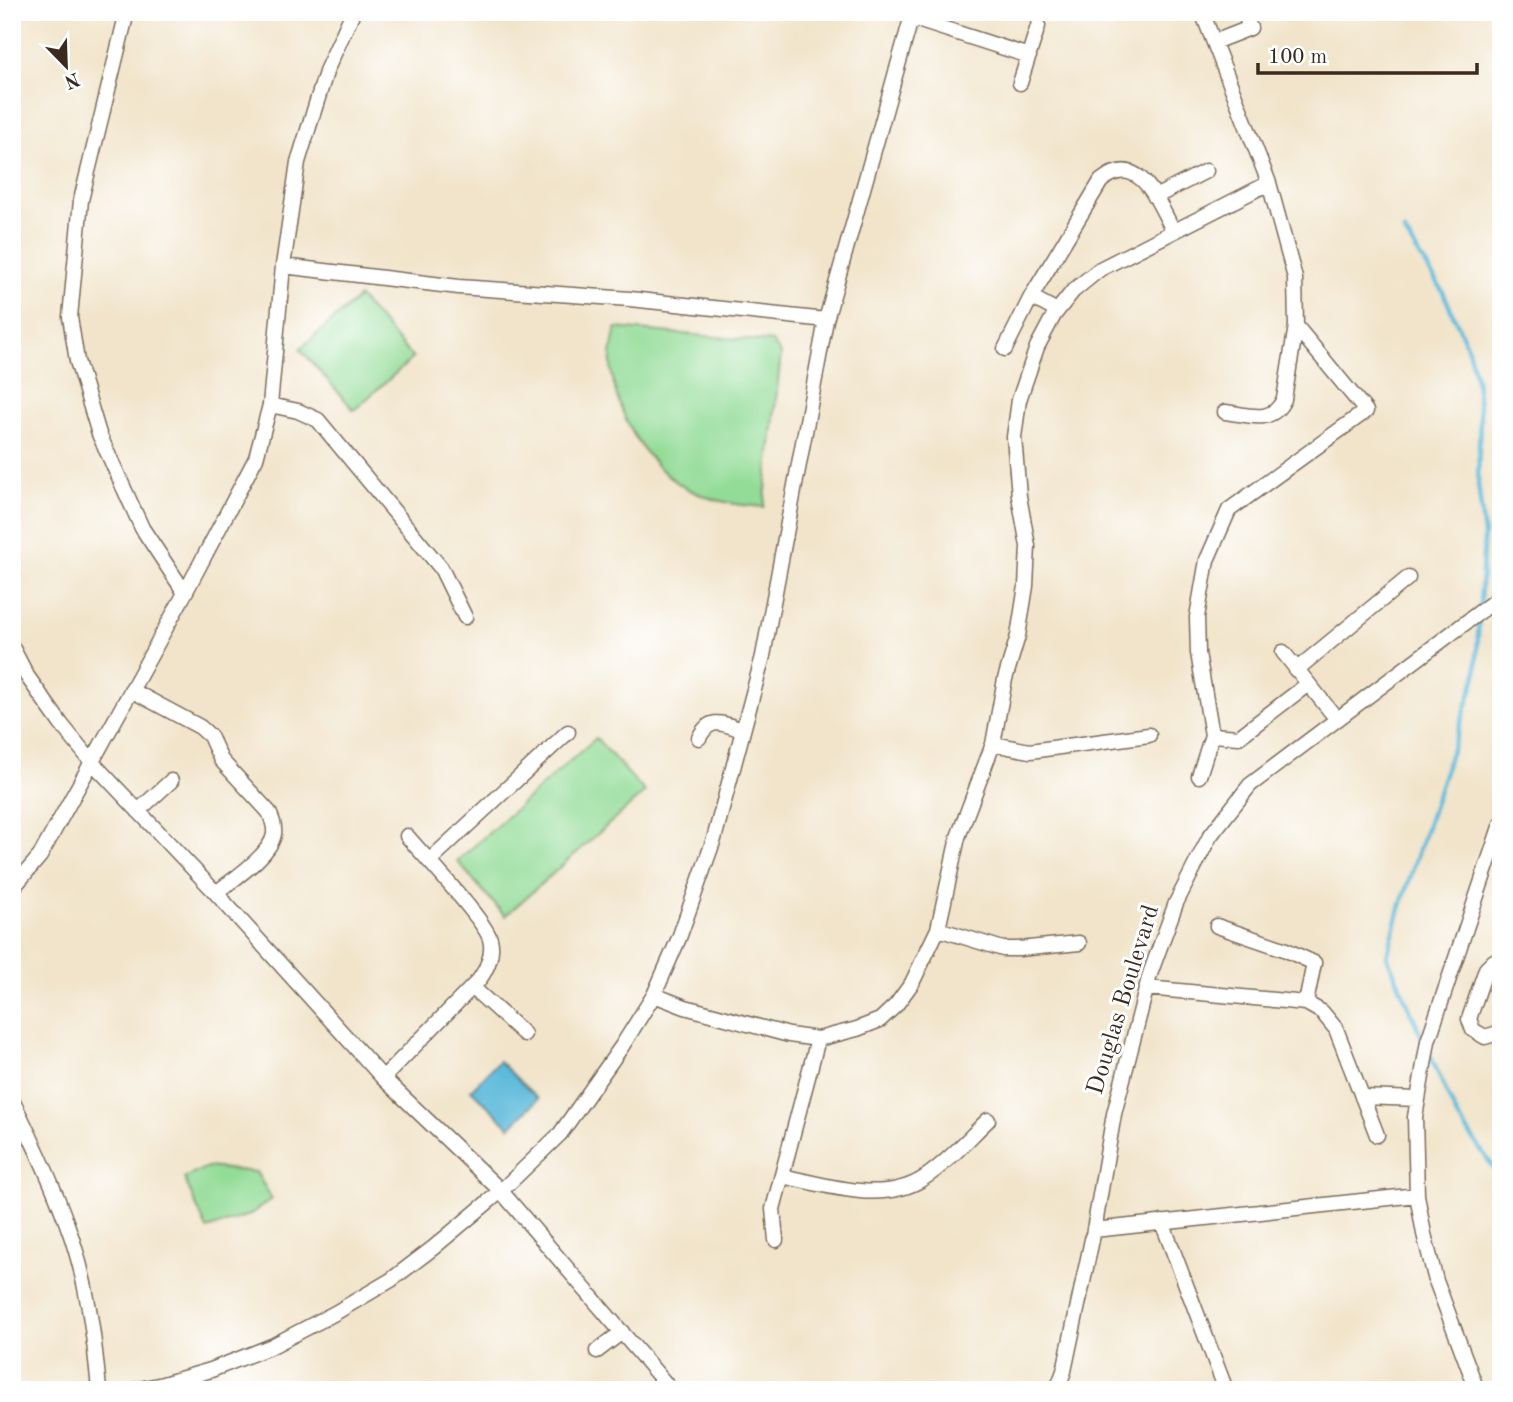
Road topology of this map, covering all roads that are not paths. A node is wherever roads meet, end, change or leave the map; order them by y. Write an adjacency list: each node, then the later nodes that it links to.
1 (127, 12): 23 (street)
2 (353, 12): 14 (street)
3 (1202, 12): 7 (street)
4 (1244, 12): 7 (street)
5 (912, 15): 8 (street); 17 (street)
6 (1038, 26): 8 (street)
7 (1214, 42): 11 (street)
8 (1029, 55): 9 (street)
9 (1020, 83)
10 (1206, 171): 12 (street)
11 (1269, 183): 13 (street); 18 (street)
12 (1155, 197): 13 (street); 15 (street)
13 (1173, 230): 16 (street)
14 (283, 266): 17 (street); 20 (street)
15 (1031, 297): 16 (street); 19 (street)
16 (1057, 311): 37 (street)
17 (826, 320): 32 (street)
18 (1296, 326): 21 (street); 35 (street)
19 (1005, 349)
20 (270, 405): 23 (street); 25 (street)
21 (1225, 412)
22 (1408, 578): 28 (street)
23 (185, 593): 30 (street)
24 (1501, 596): 31 (street, Douglas Boulevard)
25 (465, 617)
26 (12, 647): 38 (street)
27 (1283, 652): 28 (street)
28 (1296, 670): 29 (street)
29 (1308, 684): 31 (street); 35 (street)
30 (131, 690): 38 (street); 46 (street)
31 (1336, 718): 52 (street, Douglas Boulevard)
32 (742, 730): 36 (street); 53 (street)
33 (568, 732): 44 (street)
34 (1149, 735): 37 (street)
35 (1212, 735): 39 (street)
36 (699, 738)
37 (993, 744): 48 (street)
38 (91, 761): 41 (street); 45 (street)
39 (1199, 776)
40 (171, 781): 41 (street)
41 (138, 811): 46 (street)
42 (1501, 824): 60 (street)
43 (407, 836): 44 (street)
44 (429, 861): 51 (street)
45 (12, 888)
46 (216, 893): 58 (street)
47 (1217, 926): 54 (street)
48 (938, 929): 49 (street); 57 (street)
49 (1079, 943)
50 (1501, 958): 55 (street)
51 (472, 987): 56 (street); 58 (street)
52 (1147, 988): 54 (street); 68 (street, Douglas Boulevard)
53 (654, 995): 57 (street); 65 (street)
54 (1306, 1003): 59 (street)
55 (1501, 1032)
56 (524, 1034)
57 (818, 1039): 64 (street)
58 (383, 1078): 65 (street)
59 (1362, 1097): 60 (street); 63 (street)
60 (1418, 1099): 66 (street)
61 (12, 1100): 72 (street)
62 (988, 1120): 64 (street)
63 (1377, 1135)
64 (782, 1176): 69 (street)
65 (501, 1191): 70 (street); 73 (street)
66 (1417, 1195): 67 (street); 77 (street)
67 (1162, 1222): 68 (street); 76 (street)
68 (1094, 1230): 75 (street, Douglas Boulevard)
69 (776, 1240)
70 (622, 1332): 71 (street); 74 (street)
71 (597, 1351)
72 (99, 1390)
73 (135, 1390)
74 (671, 1390)
75 (1057, 1390)
76 (1226, 1390)
77 (1477, 1390)

